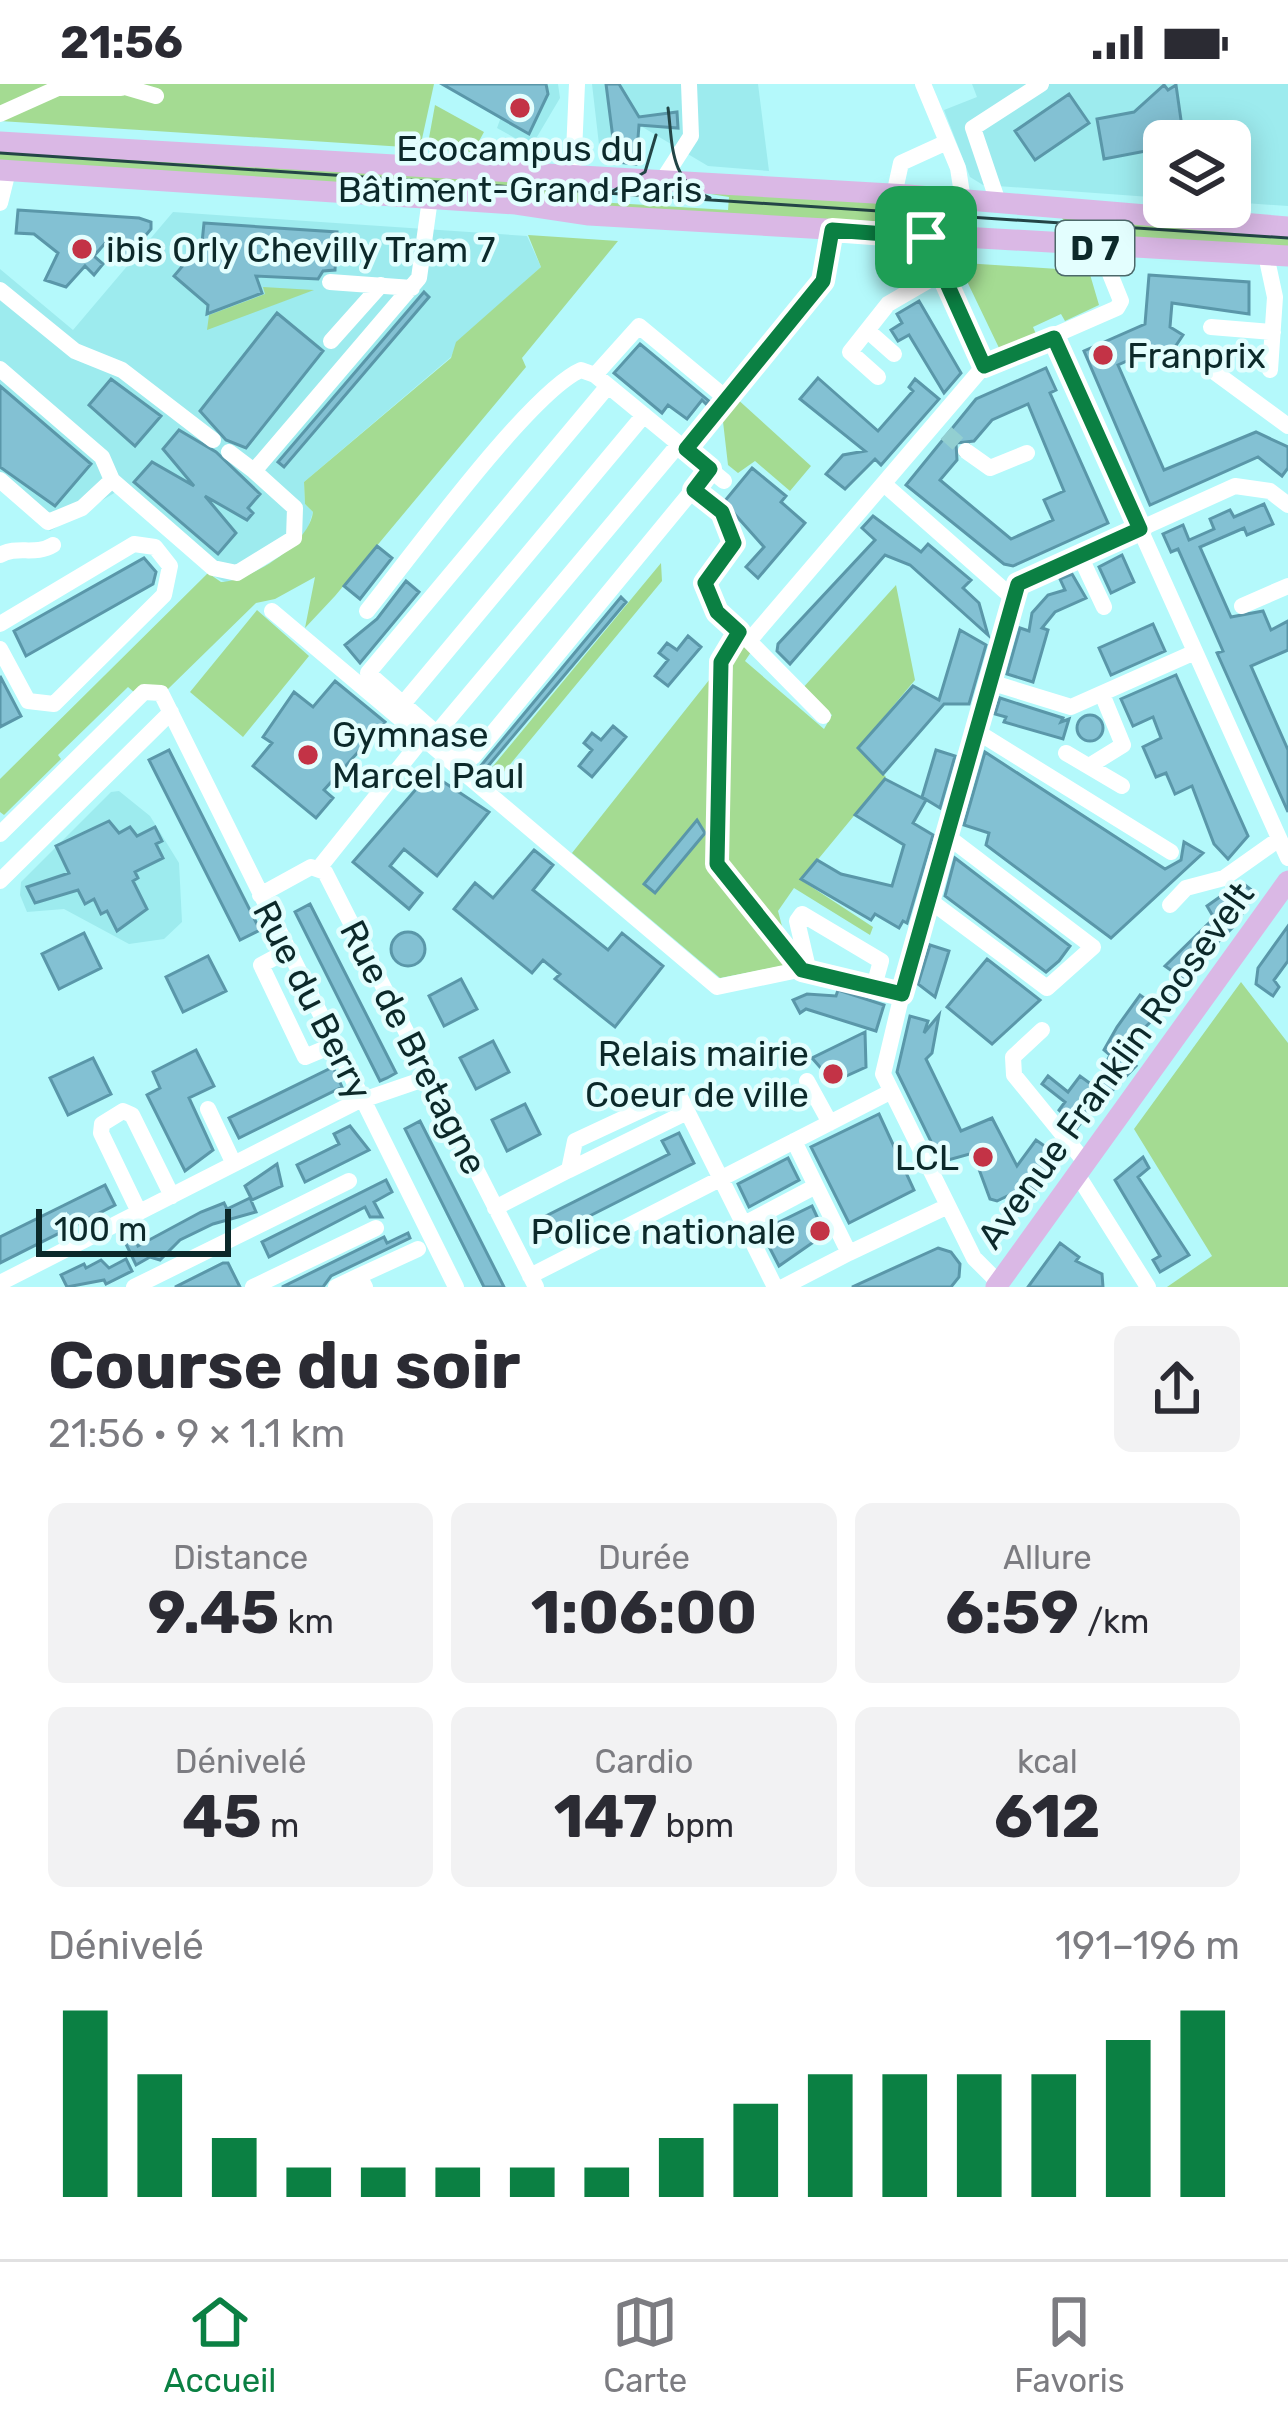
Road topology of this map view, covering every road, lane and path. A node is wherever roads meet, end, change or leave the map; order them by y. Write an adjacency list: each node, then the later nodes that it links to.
1 (577, 84): 12 (street)
2 (689, 84): 13 (street)
3 (925, 84): 9 (street)
4 (1041, 84): 8 (street)
5 (118, 86): 6 (street); 7 (street)
6 (156, 96)
7 (0, 114)
8 (973, 128): 9 (street); 18 (street)
9 (946, 139): 14 (street); 16 (street)
10 (0, 142): 12 (main road, D 7)
11 (4, 170): 15 (main road, D 7); 17 (street)
12 (573, 176): 13 (main road, D 7)
13 (662, 181): 14 (main road, D 7)
14 (901, 195): 16 (main road, D 7); 21 (main road)
15 (430, 199): 20 (main road, D 7); 27 (street)
16 (963, 200): 18 (main road, D 7)
17 (0, 203)
18 (1009, 203): 19 (main road, D 7)
19 (1288, 227)
20 (832, 230): 21 (main road, D 7); 41 (street)
21 (926, 237): 22 (main road, D 7); 24 (street)
22 (1100, 249): 23 (main road, D 7); 32 (street)
23 (1277, 256): 31 (street)
24 (943, 272): 30 (street); 36 (street)
25 (330, 282): 26 (street)
26 (381, 285): 27 (street); 33 (street)
27 (412, 288): 49 (street)
28 (0, 290): 44 (street)
29 (1211, 327): 31 (street)
30 (868, 331): 35 (street); 39 (street)
31 (1273, 332): 38 (street)
32 (1054, 338): 36 (street); 55 (street)
33 (332, 341)
34 (1190, 353): 43 (street)
35 (894, 354)
36 (984, 366): 52 (street)
37 (0, 369): 51 (street)
38 (1270, 370)
39 (878, 377)
40 (602, 380): 41 (street); 42 (street); 64 (street); 71 (street)
41 (727, 399): 45 (street)
42 (644, 415): 45 (street); 71 (street)
43 (1288, 426)
44 (213, 440)
45 (683, 447): 53 (street); 75 (street)
46 (966, 451): 48 (street)
47 (229, 452): 49 (street)
48 (1028, 453)
49 (254, 471): 51 (street)
50 (0, 480): 51 (street)
51 (112, 480)
52 (884, 484): 60 (street); 66 (street)
53 (694, 490): 66 (street); 75 (street)
54 (1288, 505): 55 (street)
55 (1140, 529): 58 (street); 68 (street)
56 (53, 545): 57 (street)
57 (0, 555)
58 (1080, 556): 60 (street); 62 (street)
59 (1288, 586): 61 (street)
60 (1014, 599): 69 (street)
61 (1242, 606)
62 (1104, 607)
63 (272, 610): 75 (street)
64 (367, 611)
65 (0, 624): 67 (street)
66 (744, 636): 73 (street); 93 (street)
67 (0, 649)
68 (1195, 652): 70 (street); 83 (street)
69 (990, 682): 70 (street); 74 (street)
70 (1102, 694): 77 (street)
71 (402, 705): 75 (street)
72 (171, 712): 79 (street); 80 (street); 89 (street, Rue du Berry)
73 (823, 716)
74 (976, 731): 82 (street); 84 (street)
75 (430, 736): 86 (street); 93 (street)
76 (1066, 753): 77 (street)
77 (1088, 766): 78 (street)
78 (1122, 786)
79 (28, 806): 80 (street); 81 (street)
80 (52, 830): 87 (street)
81 (0, 834)
82 (946, 836): 90 (street); 90 (street)
83 (1280, 839): 85 (street); 91 (street)
84 (1171, 852)
85 (1288, 858)
86 (319, 868): 89 (street); 98 (street, Rue de Bretagne)
87 (0, 881)
88 (1288, 881): 106 (main road, Avenue Franklin Roosevelt)
89 (260, 895): 92 (street, Rue du Berry)
90 (929, 900): 95 (street)
91 (1170, 905)
92 (286, 951): 97 (street, Rue du Berry); 97 (street)
93 (799, 971): 94 (street); 94 (street)
94 (874, 986): 95 (street)
95 (902, 994): 100 (street)
96 (1042, 1030): 106 (street)
97 (336, 1044): 101 (street, Rue du Berry)
98 (430, 1077): 101 (street); 112 (street, Rue de Bretagne)
99 (807, 1081): 103 (street)
100 (890, 1092): 103 (street); 111 (street)
101 (363, 1100): 105 (street); 125 (street, Rue du Berry)
102 (208, 1109): 105 (street)
103 (830, 1123): 104 (street)
104 (794, 1141): 107 (street); 109 (street)
105 (234, 1164): 110 (street)
106 (1081, 1168): 121 (main road, Avenue Franklin Roosevelt); 127 (street)
107 (719, 1179): 112 (street); 114 (street); 119 (street)
108 (349, 1181): 122 (street)
109 (817, 1186): 114 (street); 117 (street)
110 (172, 1196): 113 (street); 113 (street)
111 (948, 1206): 117 (street); 121 (street)
112 (495, 1208): 119 (street, Rue de Bretagne)
113 (139, 1212): 120 (street)
114 (744, 1223): 126 (street)
115 (376, 1228): 123 (street)
116 (418, 1249): 118 (street)
117 (849, 1253): 126 (street)
118 (362, 1281): 124 (street)
119 (533, 1281)
120 (0, 1282)
121 (998, 1285)
122 (134, 1287)
123 (253, 1287)
124 (336, 1287)
125 (456, 1287)
126 (779, 1287)
127 (1148, 1287)

